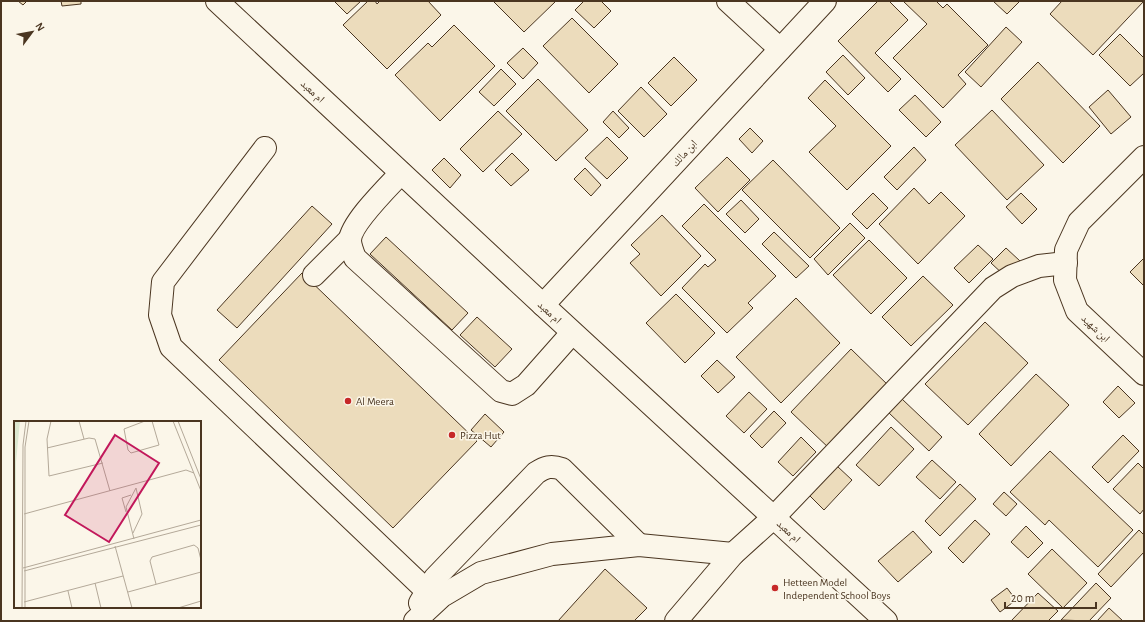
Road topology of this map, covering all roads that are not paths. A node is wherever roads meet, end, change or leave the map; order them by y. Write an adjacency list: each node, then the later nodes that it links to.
1 (217, 1): 7 (street, ام معبد)
2 (728, 1): 4 (street)
3 (825, 1): 4 (street, ابن مالك)
4 (780, 49): 11 (street, ابن مالك)
5 (265, 148): 17 (street)
6 (1144, 158): 9 (street, ابن شهيد)
7 (401, 173): 8 (street); 11 (street, ام معبد)
8 (350, 240): 10 (street); 12 (street)
9 (1066, 263): 13 (street, ابن شهيد); 14 (street)
10 (314, 275)
11 (543, 306): 12 (street, ام معبد)
12 (572, 333): 14 (street, ام معبد)
13 (1144, 374)
14 (774, 517): 16 (street); 18 (street, ام معبد)
15 (639, 546): 16 (street); 17 (street); 19 (street)
16 (733, 554): 20 (street)
17 (427, 591): 19 (street)
18 (874, 617)
19 (414, 621)
20 (676, 621)

